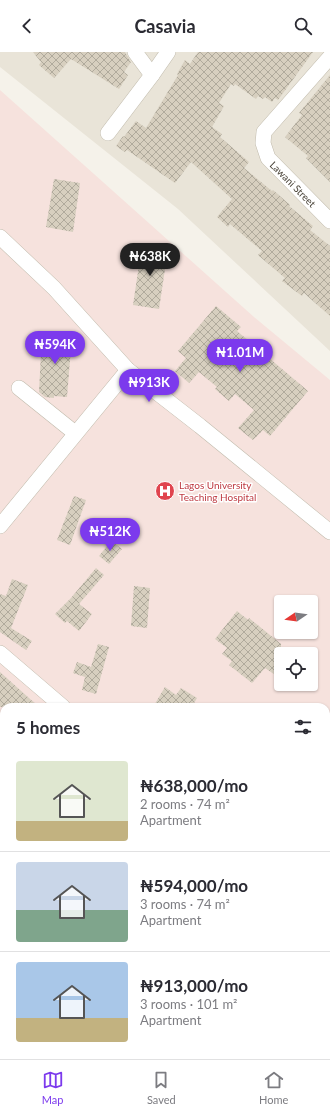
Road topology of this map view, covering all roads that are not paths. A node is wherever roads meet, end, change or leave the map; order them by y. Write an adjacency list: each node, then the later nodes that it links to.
1 (135, 52): 4 (street)
2 (168, 52): 4 (street)
3 (330, 58): 6 (street, Lawani Street)
4 (152, 75): 5 (street)
5 (108, 133)
6 (330, 220)
7 (0, 237): 8 (street)
8 (128, 370): 10 (street); 12 (street)
9 (19, 388): 10 (street)
10 (73, 436): 11 (street)
11 (0, 526)
12 (330, 532)
13 (0, 653): 14 (street)
14 (58, 703)

